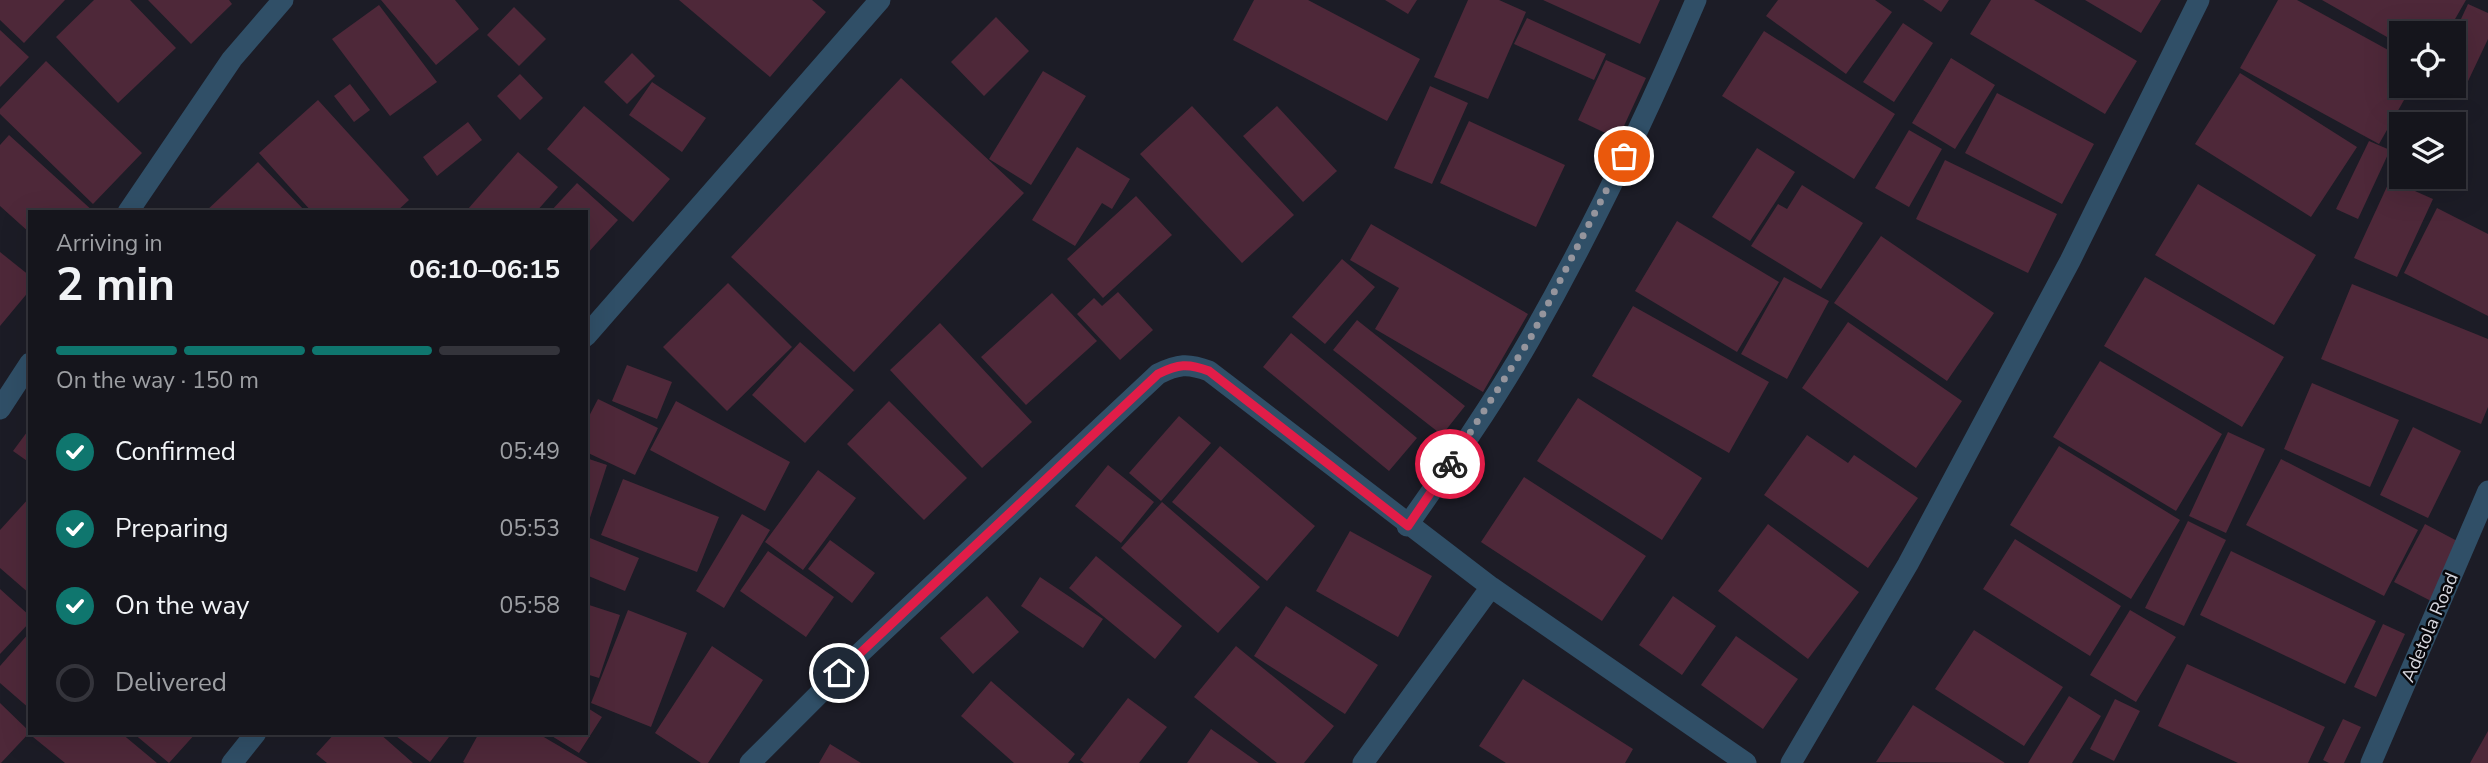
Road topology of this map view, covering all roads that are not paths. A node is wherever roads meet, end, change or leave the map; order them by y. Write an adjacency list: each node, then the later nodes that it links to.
1 (284, 0): 5 (street)
2 (880, 0): 6 (street)
3 (1696, 0): 10 (street)
4 (2199, 0): 17 (street)
5 (129, 210)
6 (588, 334)
7 (28, 366): 8 (street)
8 (0, 409)
9 (2488, 491): 18 (street, Adetola Road)
10 (1408, 526): 11 (street); 14 (street)
11 (1491, 587): 15 (street); 16 (street)
12 (254, 735): 13 (street)
13 (232, 763)
14 (750, 763)
15 (1363, 763)
16 (1746, 763)
17 (1791, 763)
18 (2371, 763)

